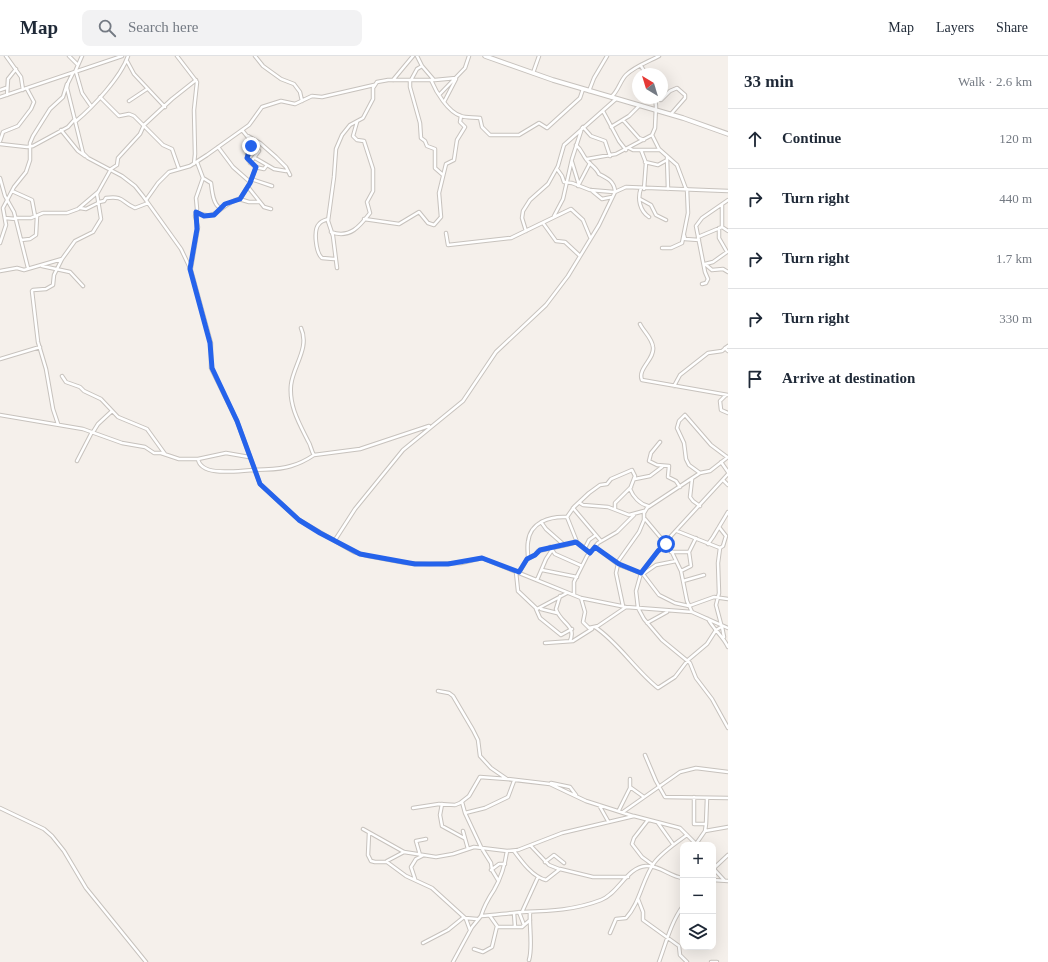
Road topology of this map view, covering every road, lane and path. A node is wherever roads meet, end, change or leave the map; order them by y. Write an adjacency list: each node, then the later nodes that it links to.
1 (6, 56): 19 (street)
2 (69, 56): 16 (street)
3 (82, 56): 16 (street)
4 (122, 56): 20 (street)
5 (128, 56): 15 (street)
6 (177, 56): 23 (street)
7 (254, 56): 44 (street)
8 (413, 56): 24 (street)
9 (417, 56): 17 (street)
10 (469, 56): 22 (street)
11 (486, 56): 21 (street)
12 (539, 56): 21 (street)
13 (606, 56): 35 (street)
14 (659, 56): 18 (street)
15 (126, 60): 31 (street); 40 (street)
16 (78, 65): 20 (street)
17 (422, 66): 25 (street); 26 (street)
18 (641, 66): 41 (street)
19 (16, 69): 29 (street); 34 (street)
20 (75, 72): 27 (street); 30 (street); 47 (street)
21 (533, 73): 32 (street)
22 (457, 77): 26 (street); 38 (street); 45 (street)
23 (196, 80): 48 (street); 85 (street)
24 (393, 80): 25 (street); 28 (street)
25 (411, 80): 26 (street); 93 (street)
26 (433, 80): 38 (street)
27 (67, 84): 54 (street); 70 (street)
28 (374, 85): 44 (street); 56 (street)
29 (6, 88): 33 (street); 37 (street)
30 (27, 89): 34 (street); 66 (street)
31 (147, 89): 43 (street); 48 (street)
32 (583, 89): 35 (street); 53 (street)
33 (0, 90)
34 (23, 90): 37 (street)
35 (589, 91): 41 (street)
36 (668, 94): 52 (street)
37 (7, 95): 39 (street)
38 (439, 95): 45 (street)
39 (0, 97)
40 (100, 97): 47 (street); 57 (street)
41 (611, 97): 42 (street)
42 (616, 98): 49 (street); 51 (street)
43 (129, 101)
44 (302, 101): 61 (street)
45 (444, 102): 53 (street)
46 (655, 104): 50 (street)
47 (91, 106): 54 (street)
48 (165, 106): 57 (street)
49 (639, 106): 50 (street); 55 (street)
50 (655, 110): 52 (street); 63 (street)
51 (603, 111): 58 (street); 59 (street)
52 (671, 114): 62 (street)
53 (461, 116): 93 (street)
54 (75, 120): 60 (street); 75 (street)
55 (623, 120): 59 (street); 65 (street)
56 (357, 122): 127 (street); 129 (street)
57 (144, 125): 88 (street); 89 (street)
58 (582, 127): 69 (street); 76 (street); 90 (street)
59 (612, 127): 72 (street)
60 (61, 130): 70 (street); 75 (street)
61 (242, 130): 64 (street); 71 (street)
62 (728, 134)
63 (652, 135): 65 (street); 74 (street)
64 (248, 136): 67 (street); 91 (street)
65 (644, 140): 72 (street)
66 (0, 141)
67 (251, 143): 77 (street); 83 (street)
68 (0, 144): 70 (street)
69 (576, 145): 79 (street); 82 (street)
70 (30, 147): 105 (street)
71 (218, 147): 81 (street); 96 (street)
72 (627, 149): 73 (street); 76 (street)
73 (640, 150): 74 (street); 80 (street)
74 (659, 150): 78 (street)
75 (86, 156): 88 (street)
76 (610, 156): 79 (street)
77 (255, 158): 83 (street); 86 (street)
78 (667, 158): 80 (street); 102 (street); 103 (street)
79 (587, 160): 84 (street)
80 (645, 161): 101 (street)
81 (197, 162): 85 (street); 95 (street)
82 (572, 162): 97 (street); 98 (street)
83 (250, 163): 87 (street)
84 (590, 163): 98 (street); 106 (street)
85 (194, 164): 89 (street)
86 (267, 165): 87 (street); 91 (street)
87 (256, 167): 96 (street)
88 (111, 169): 108 (street); 113 (street)
89 (179, 169): 113 (street)
90 (557, 169): 97 (street); 133 (street)
91 (286, 171): 92 (street)
92 (290, 175)
93 (442, 175): 129 (street)
94 (0, 178): 110 (street)
95 (203, 178): 120 (street); 122 (street)
96 (251, 181): 99 (street); 100 (street)
97 (567, 182): 98 (street); 124 (street)
98 (578, 185): 104 (street)
99 (272, 186)
100 (248, 187): 111 (street); 116 (street)
101 (642, 188): 102 (street); 106 (street); 112 (street)
102 (668, 189): 103 (street)
103 (686, 189): 107 (street); 137 (street)
104 (590, 190): 106 (street); 109 (street)
105 (12, 191): 110 (street); 123 (street)
106 (615, 191): 109 (street)
107 (728, 191)
108 (98, 192): 115 (street); 119 (street)
109 (612, 197): 138 (street)
110 (7, 199): 126 (street); 128 (street)
111 (240, 199): 116 (street); 120 (street)
112 (640, 199): 125 (street); 130 (street)
113 (146, 200): 117 (street)
114 (728, 200): 118 (street)
115 (98, 202): 117 (street); 119 (street); 144 (street)
116 (259, 202): 121 (street)
117 (148, 203): 152 (street)
118 (722, 205): 132 (street); 139 (street)
119 (80, 208): 123 (street)
120 (220, 208): 122 (street)
121 (271, 209)
122 (196, 212): 152 (street)
123 (36, 216): 128 (street); 140 (street)
124 (554, 216): 131 (street); 138 (street)
125 (649, 217)
126 (5, 218): 128 (street); 141 (street)
127 (328, 218): 135 (street); 145 (street)
128 (16, 219): 140 (street)
129 (364, 219): 135 (street)
130 (666, 220)
131 (543, 223): 133 (street); 143 (street)
132 (721, 228): 134 (street); 139 (street); 147 (street)
133 (526, 231): 136 (street)
134 (728, 231)
135 (331, 232): 145 (street)
136 (446, 233)
137 (683, 234): 139 (street); 142 (street)
138 (590, 238): 143 (street)
139 (699, 239): 146 (street)
140 (21, 240): 149 (street)
141 (0, 243)
142 (662, 248)
143 (579, 255): 171 (street)
144 (62, 258): 148 (street); 151 (street)
145 (334, 259): 150 (street)
146 (703, 259): 147 (street); 155 (street)
147 (705, 264): 154 (street)
148 (40, 266): 149 (street); 151 (street)
149 (28, 268): 153 (street)
150 (337, 268)
151 (57, 269): 156 (street); 160 (street)
152 (190, 269): 176 (street)
153 (0, 271)
154 (728, 272)
155 (702, 284)
156 (83, 286)
157 (640, 324): 165 (street)
158 (301, 328): 175 (street)
159 (728, 346): 161 (street)
160 (40, 347): 163 (street); 170 (street)
161 (725, 348): 162 (street); 165 (street)
162 (728, 351)
163 (0, 359)
164 (62, 376): 167 (street)
165 (674, 386): 166 (street)
166 (727, 395): 168 (street)
167 (112, 411): 172 (street); 174 (street)
168 (728, 413)
169 (0, 415): 170 (street)
170 (58, 425): 172 (street)
171 (432, 425): 175 (street); 206 (street)
172 (92, 432): 174 (street); 179 (street)
173 (660, 442): 181 (street)
174 (166, 454): 178 (street)
175 (314, 455): 182 (street)
176 (249, 457): 178 (street); 182 (street)
177 (728, 457): 180 (street); 183 (street)
178 (198, 459): 182 (street)
179 (77, 461)
180 (721, 462): 183 (street); 184 (street)
181 (663, 466): 186 (street); 190 (street)
182 (255, 469): 206 (street)
183 (700, 473): 185 (street)
184 (728, 474): 187 (street)
185 (692, 478): 190 (street); 193 (street)
186 (635, 479): 189 (street); 191 (street)
187 (723, 480): 188 (street); 193 (street)
188 (728, 485)
189 (631, 487): 192 (street); 195 (street)
190 (680, 487): 192 (street)
191 (580, 502): 194 (street); 195 (street)
192 (648, 506): 196 (street)
193 (700, 506): 203 (street)
194 (574, 508): 199 (street); 204 (street)
195 (615, 509): 198 (street)
196 (645, 511): 198 (street); 200 (street)
197 (728, 512): 202 (street)
198 (634, 515): 207 (street)
199 (567, 518): 201 (street); 208 (street)
200 (644, 518): 209 (street); 221 (street)
201 (541, 522): 211 (street); 219 (street)
202 (719, 527): 210 (street); 214 (street)
203 (677, 531): 205 (street); 209 (street)
204 (596, 535): 207 (street); 213 (street)
205 (696, 538): 210 (street); 217 (street)
206 (334, 540): 225 (street)
207 (601, 541): 212 (street)
208 (577, 542): 211 (street); 213 (street)
209 (667, 544): 216 (street); 226 (street)
210 (708, 544): 214 (street)
211 (566, 545): 215 (street)
212 (595, 547): 218 (street); 221 (street)
213 (585, 548): 218 (street)
214 (720, 548): 234 (street)
215 (551, 549): 219 (street); 222 (street); 223 (street)
216 (671, 552): 217 (street); 220 (street)
217 (689, 552): 224 (street)
218 (590, 553): 222 (street)
219 (528, 558): 225 (street)
220 (676, 561): 224 (street); 226 (street)
221 (617, 564): 226 (street); 237 (street)
222 (582, 566): 228 (street)
223 (542, 570): 228 (street); 229 (street)
224 (681, 571): 230 (street)
225 (517, 572): 229 (street); 241 (street)
226 (642, 574): 238 (street); 240 (street)
227 (704, 575): 230 (street)
228 (577, 577): 232 (street)
229 (538, 580): 231 (street)
230 (683, 581): 238 (street)
231 (568, 593): 232 (street); 233 (street)
232 (574, 595): 235 (street)
233 (560, 596): 239 (street); 244 (street)
234 (717, 597): 236 (street); 238 (street); 247 (street)
235 (581, 598): 237 (street); 248 (street)
236 (728, 599)
237 (624, 606): 240 (street); 248 (street)
238 (689, 606): 243 (street)
239 (541, 608): 241 (street); 244 (street)
240 (638, 608): 242 (street); 246 (street)
241 (536, 609): 250 (street)
242 (670, 611): 243 (street); 246 (street)
243 (692, 612): 245 (street)
244 (557, 613): 250 (street)
245 (708, 619): 247 (street); 251 (street)
246 (647, 623): 256 (street)
247 (722, 626): 249 (street); 251 (street); 252 (street)
248 (594, 627): 253 (street); 256 (street)
249 (728, 628)
250 (572, 629): 253 (street)
251 (716, 630): 252 (street); 256 (street)
252 (724, 638): 255 (street)
253 (570, 642): 254 (street)
254 (545, 643)
255 (728, 646)
256 (688, 660): 258 (street)
257 (438, 691): 261 (street)
258 (728, 728)
259 (645, 755): 266 (street)
260 (728, 772): 266 (street)
261 (507, 779): 263 (street); 272 (street)
262 (630, 779): 265 (street)
263 (514, 781): 264 (street); 279 (street)
264 (550, 784): 267 (street); 267 (street)
265 (630, 787): 269 (street); 277 (street)
266 (658, 787): 268 (street); 269 (street)
267 (576, 796): 274 (street)
268 (694, 797): 270 (street); 284 (street)
269 (644, 798): 278 (street)
270 (707, 798): 271 (street); 284 (street)
271 (728, 798)
272 (462, 802): 273 (street); 279 (street)
273 (442, 804): 276 (street); 291 (street)
274 (599, 805): 277 (street); 282 (street)
275 (0, 808): 340 (street)
276 (413, 808)
277 (619, 810): 278 (street)
278 (622, 812): 280 (street)
279 (465, 813): 297 (street)
280 (634, 816): 281 (street); 282 (street)
281 (648, 820): 283 (street); 308 (street)
282 (608, 821): 296 (street)
283 (658, 823): 290 (street); 295 (street)
284 (706, 824): 288 (street)
285 (728, 827): 288 (street)
286 (363, 829): 289 (street)
287 (462, 831): 291 (street)
288 (705, 831): 294 (street)
289 (369, 834): 301 (street); 304 (street)
290 (686, 835): 293 (street); 295 (street)
291 (464, 838): 298 (street)
292 (426, 839): 302 (street)
293 (693, 842)
294 (698, 842)
295 (673, 844): 308 (street)
296 (531, 846): 300 (street); 305 (street)
297 (481, 847): 298 (street); 299 (street); 311 (street)
298 (468, 849): 302 (street)
299 (507, 851): 300 (street); 307 (street)
300 (514, 851): 313 (street)
301 (404, 852): 302 (street); 304 (street)
302 (421, 855): 316 (street)
303 (728, 855): 309 (street)
304 (386, 861): 316 (street)
305 (545, 862): 306 (street); 310 (street)
306 (564, 863)
307 (505, 864): 311 (street); 317 (street)
308 (653, 865): 314 (street); 315 (street); 321 (street)
309 (716, 865)
310 (560, 869): 313 (street); 314 (street)
311 (491, 870): 317 (street)
312 (716, 871): 319 (street)
313 (538, 877): 323 (street)
314 (628, 877): 324 (street)
315 (680, 877)
316 (415, 879): 328 (street)
317 (498, 880): 326 (street)
318 (716, 880): 319 (street)
319 (724, 880): 320 (street)
320 (728, 881)
321 (638, 899): 335 (street); 336 (street)
322 (680, 910): 336 (street)
323 (520, 912): 324 (street); 325 (street); 331 (street)
324 (530, 912): 330 (street)
325 (514, 913): 327 (street); 333 (street)
326 (481, 916): 327 (street); 329 (street)
327 (490, 916): 332 (street)
328 (464, 918): 329 (street); 334 (street); 337 (street)
329 (477, 919): 334 (street)
330 (530, 920): 331 (street); 339 (street)
331 (524, 925): 333 (street)
332 (497, 927): 333 (street); 338 (street)
333 (516, 927)
334 (470, 930): 341 (street)
335 (610, 933)
336 (668, 938): 342 (street); 343 (street)
337 (423, 943)
338 (474, 948)
339 (529, 960)
340 (146, 962)
341 (453, 962)
342 (659, 962)
343 (687, 962)
344 (711, 962): 345 (street)
345 (717, 962)

